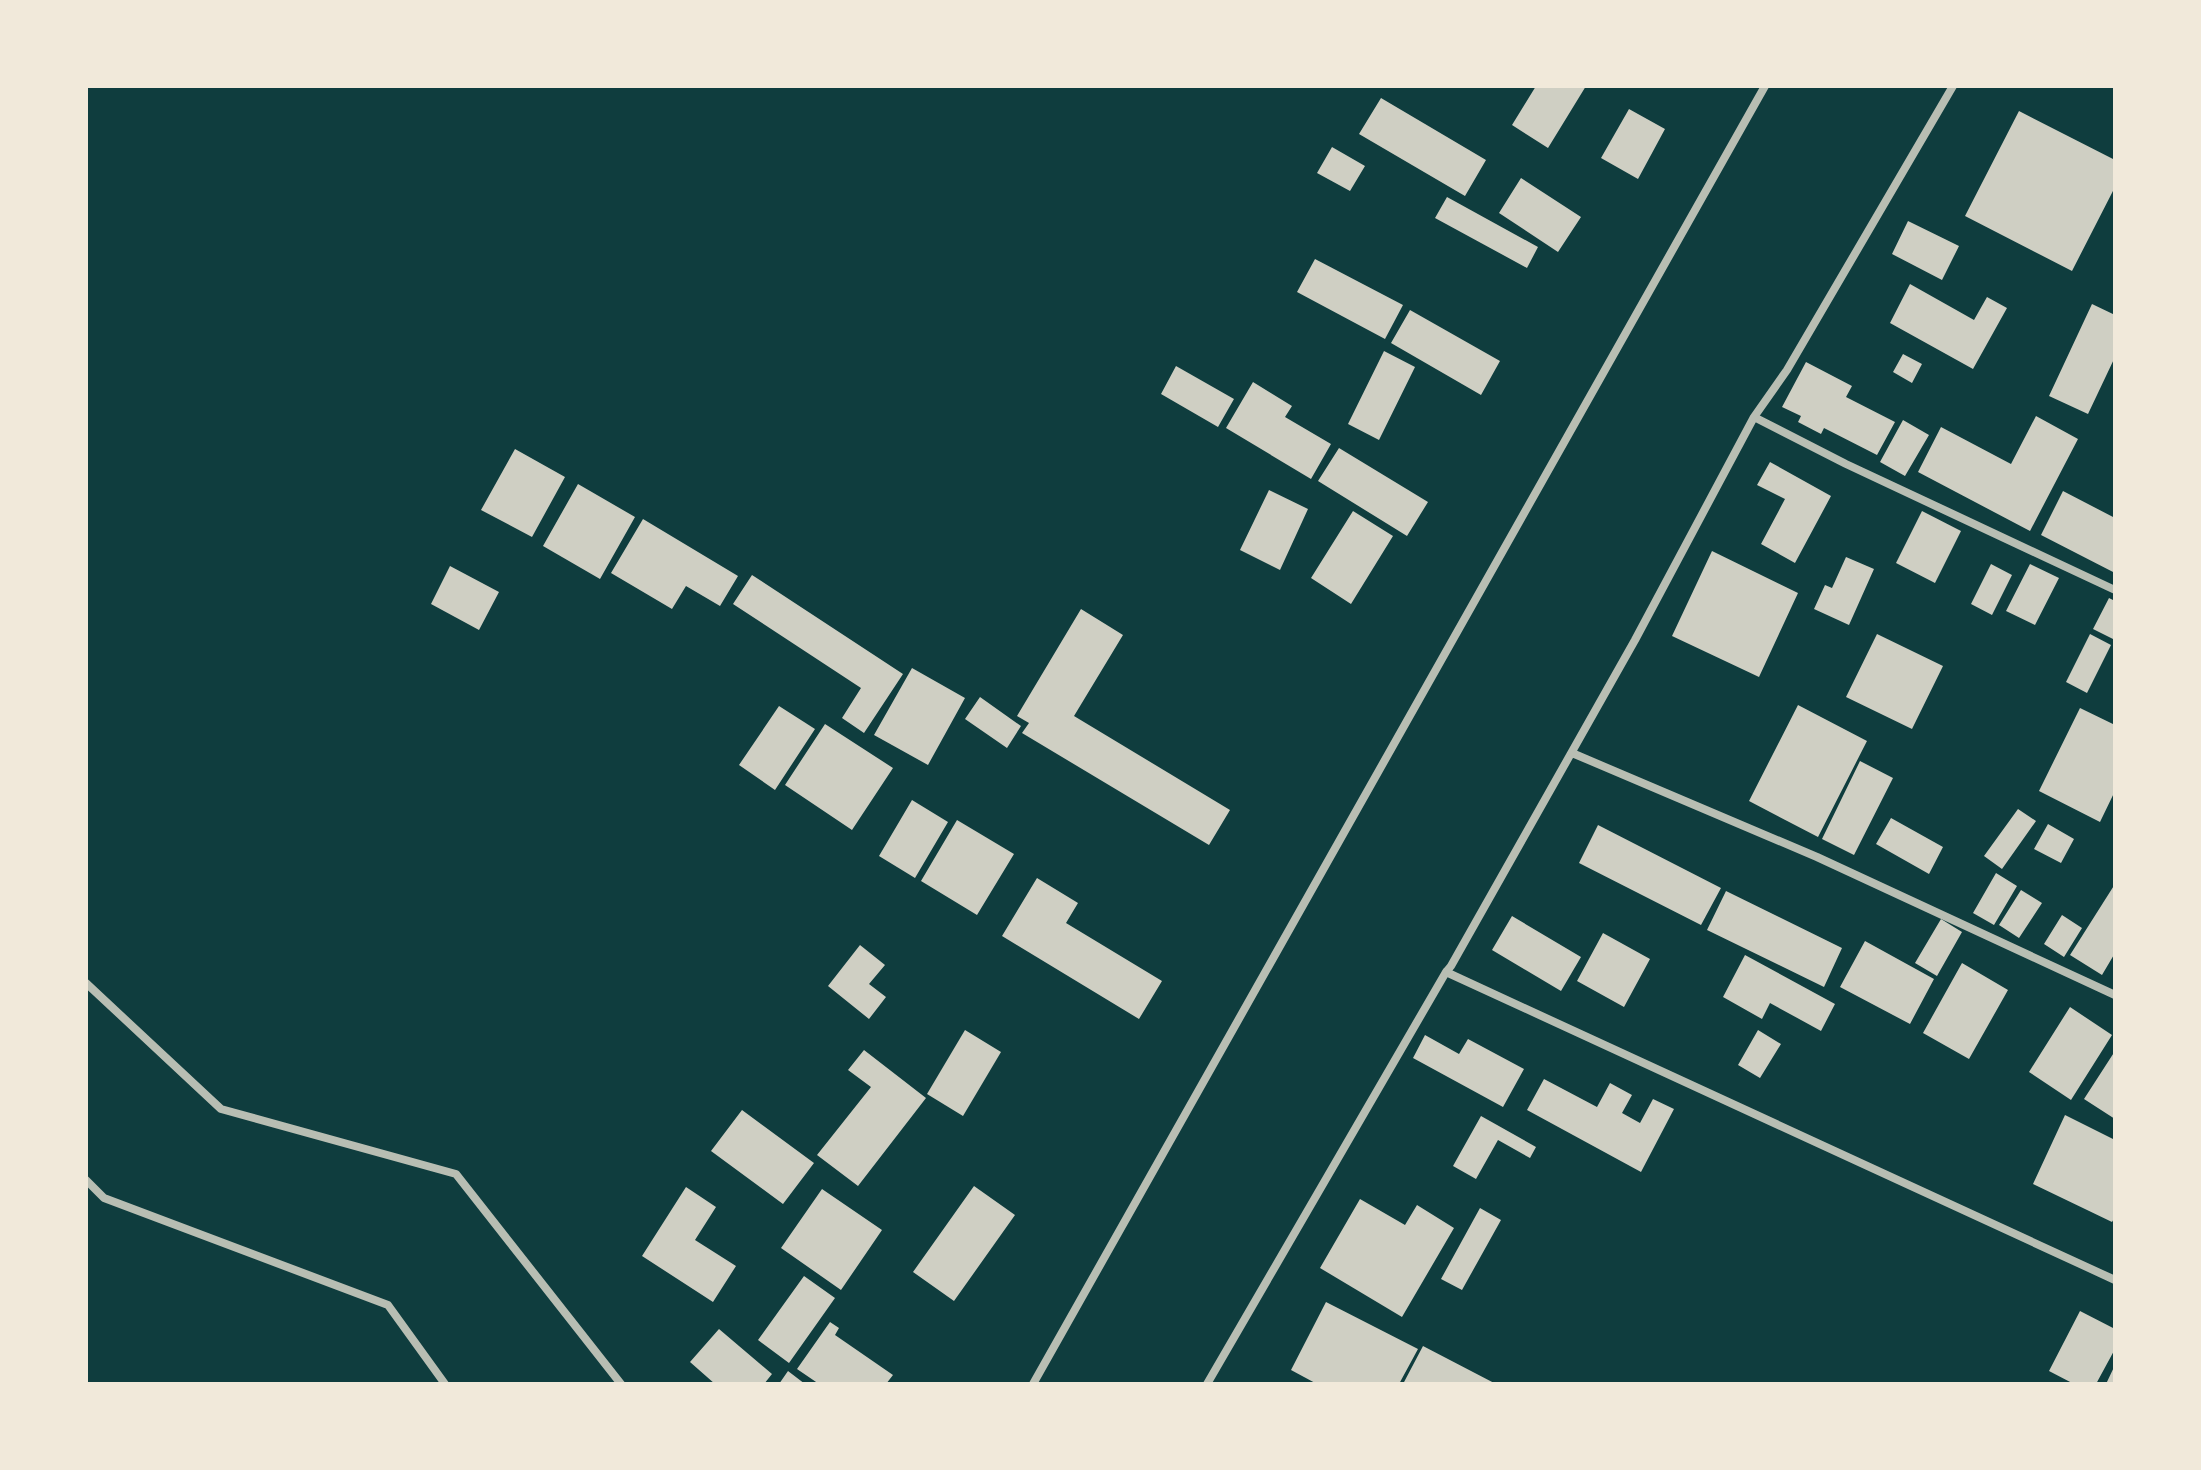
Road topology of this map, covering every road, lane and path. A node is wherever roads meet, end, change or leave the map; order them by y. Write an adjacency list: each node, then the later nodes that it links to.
1 (1765, 86): 13 (street)
2 (1953, 86): 3 (street)
3 (1754, 417): 4 (street); 5 (street)
4 (2115, 590)
5 (1572, 753): 6 (street); 8 (street)
6 (1446, 972): 10 (street); 14 (street)
7 (86, 983): 12 (street)
8 (2115, 995)
9 (86, 1180): 11 (street)
10 (2115, 1280)
11 (445, 1384)
12 (621, 1384)
13 (1033, 1384)
14 (1207, 1384)

